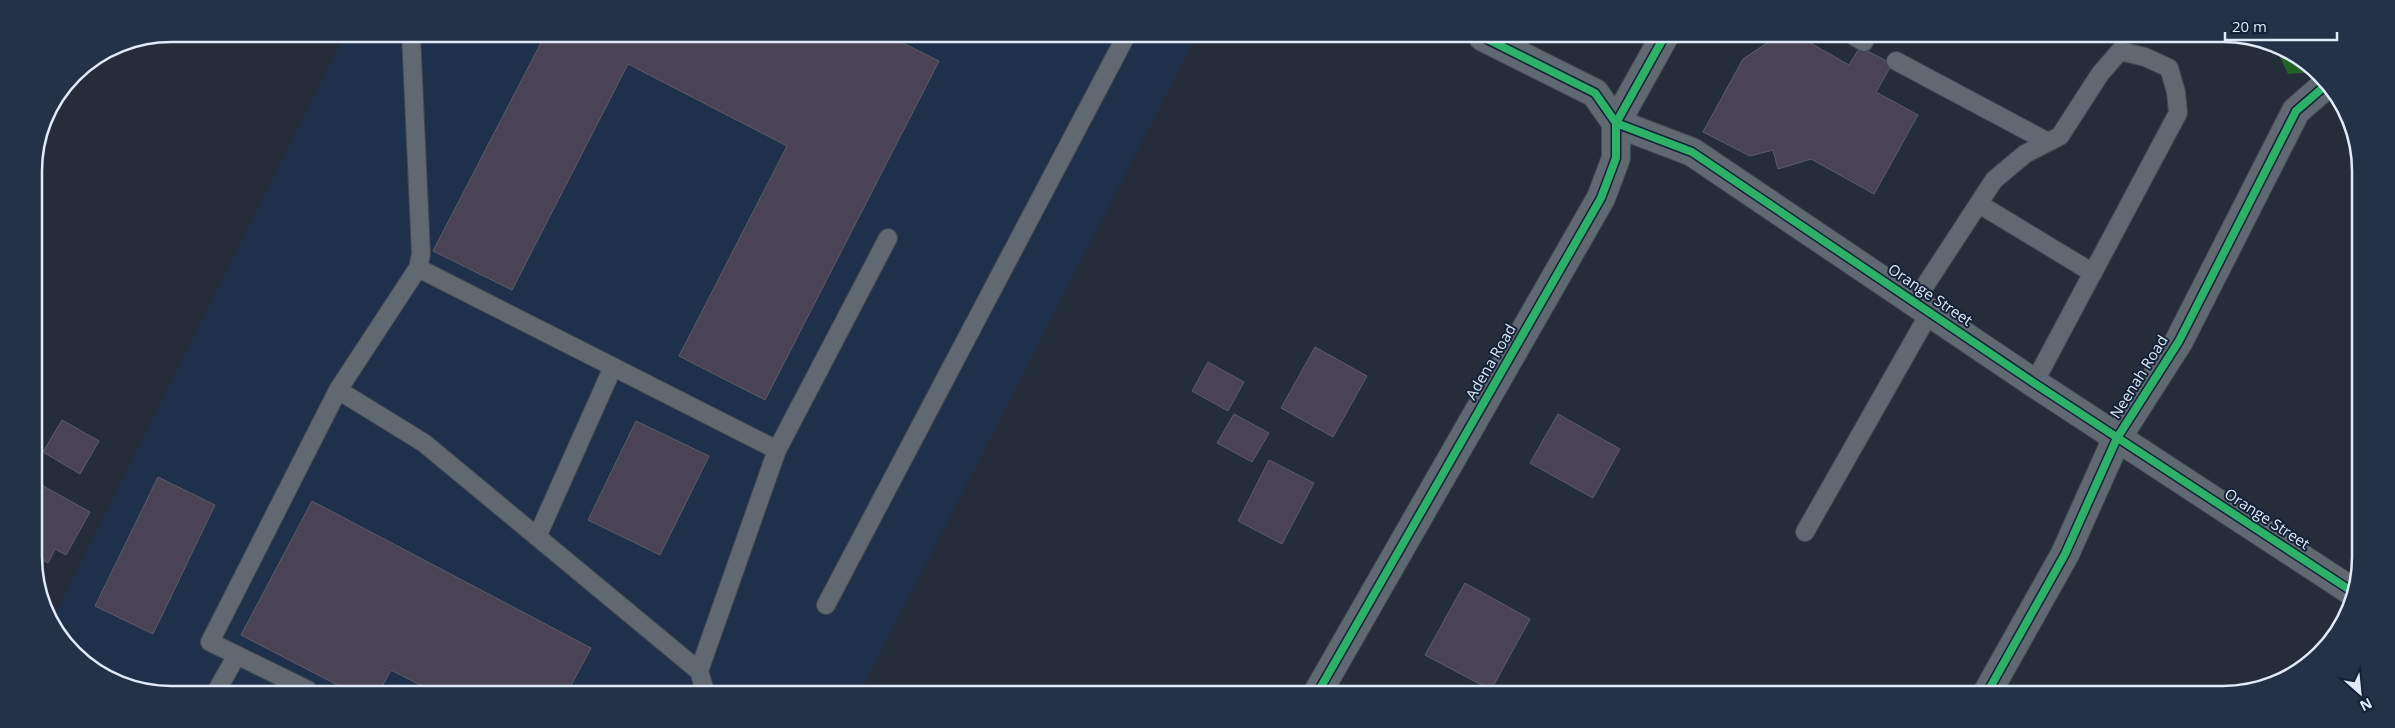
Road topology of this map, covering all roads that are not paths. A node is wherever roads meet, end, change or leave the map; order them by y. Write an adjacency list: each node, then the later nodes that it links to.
1 (1494, 42): 7 (street)
2 (1661, 42): 7 (street, Adena Road)
3 (411, 43): 11 (lane)
4 (1123, 43): 22 (lane)
5 (1896, 61): 8 (lane)
6 (2322, 87): 17 (street, Neenah Road)
7 (1616, 123): 13 (street, Orange Street); 25 (street, Adena Road)
8 (2048, 142): 9 (lane); 12 (lane)
9 (1979, 204): 12 (lane); 13 (lane)
10 (888, 238): 18 (lane)
11 (418, 268): 14 (lane); 16 (lane)
12 (2093, 273): 15 (lane)
13 (1923, 307): 15 (street, Orange Street); 19 (lane)
14 (613, 367): 18 (lane); 20 (lane)
15 (2034, 383): 17 (street, Orange Street)
16 (338, 390): 20 (lane); 23 (lane)
17 (2117, 438): 21 (street, Orange Street); 26 (street, Neenah Road)
18 (777, 450): 24 (lane)
19 (1805, 532)
20 (537, 537): 24 (lane)
21 (2348, 589)
22 (826, 605)
23 (236, 655): 27 (lane); 28 (lane)
24 (699, 671): 29 (lane)
25 (1322, 685)
26 (1992, 685)
27 (219, 686)
28 (300, 686)
29 (703, 686)

